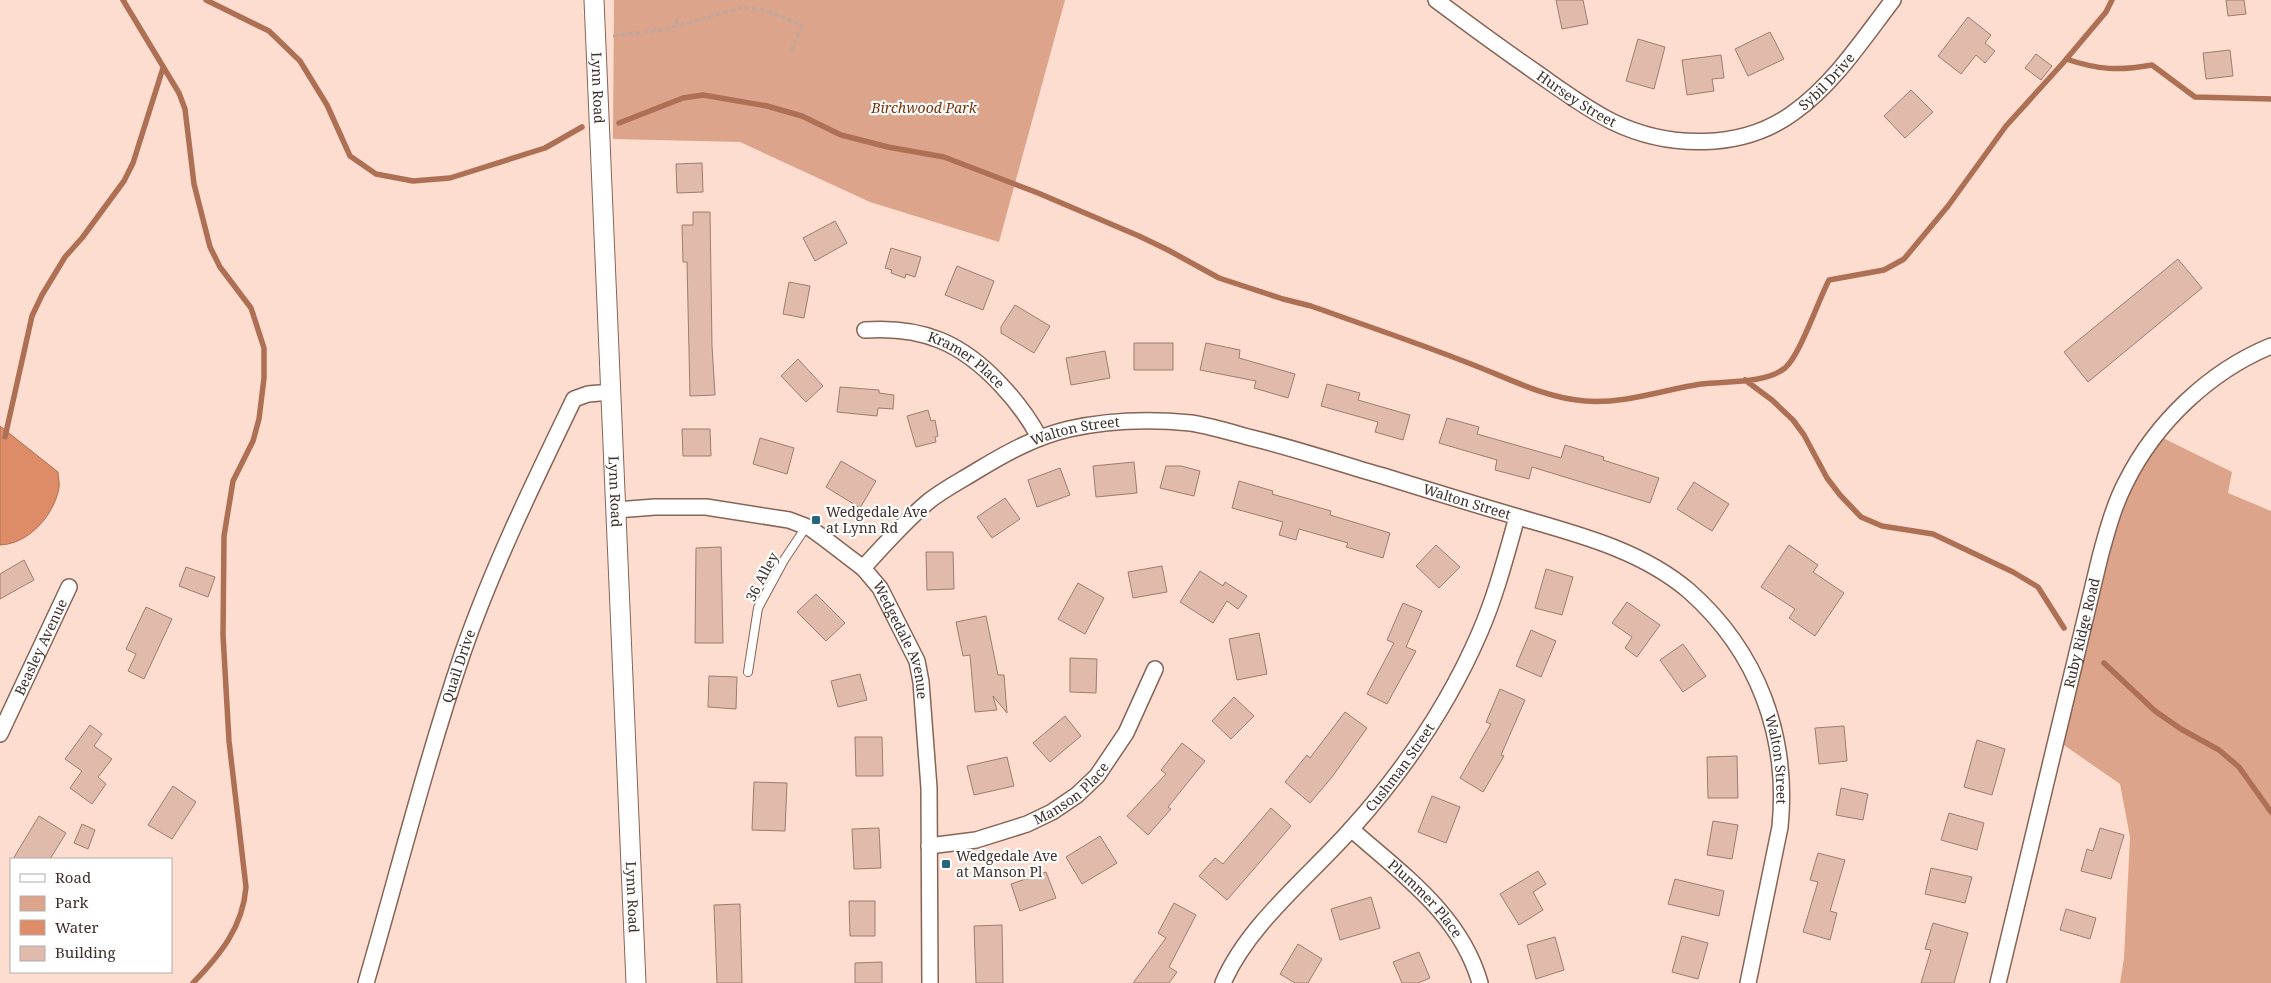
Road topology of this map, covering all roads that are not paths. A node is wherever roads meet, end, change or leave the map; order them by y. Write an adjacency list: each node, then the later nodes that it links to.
1 (594, 0): 7 (street, Lynn Road)
2 (1436, 0): 4 (street, Hursey Street)
3 (1893, 0): 4 (street, Sybil Drive)
4 (1739, 137)
5 (865, 330): 8 (street, Kramer Place)
6 (2271, 346): 25 (street, Ruby Ridge Road)
7 (611, 392): 9 (street, Lynn Road); 19 (street, Quail Drive)
8 (1039, 437): 10 (street, Walton Street); 12 (street, Walton Street)
9 (616, 510): 11 (street, Wedgedale Avenue); 20 (street, Lynn Road)
10 (1517, 517): 17 (street, Cushman Street); 24 (street, Walton Street)
11 (806, 527): 12 (street, Wedgedale Avenue); 15 (lane, 36 Alley)
12 (863, 568): 18 (street, Wedgedale Avenue)
13 (69, 586): 16 (street, Beasley Avenue)
14 (1155, 669): 18 (street, Manson Place)
15 (748, 672)
16 (0, 734)
17 (1351, 829): 22 (street, Cushman Street); 23 (street, Plummer Place)
18 (929, 846): 21 (street, Wedgedale Avenue)
19 (366, 983)
20 (636, 983)
21 (930, 983)
22 (1223, 983)
23 (1480, 983)
24 (1748, 983)
25 (1998, 983)

